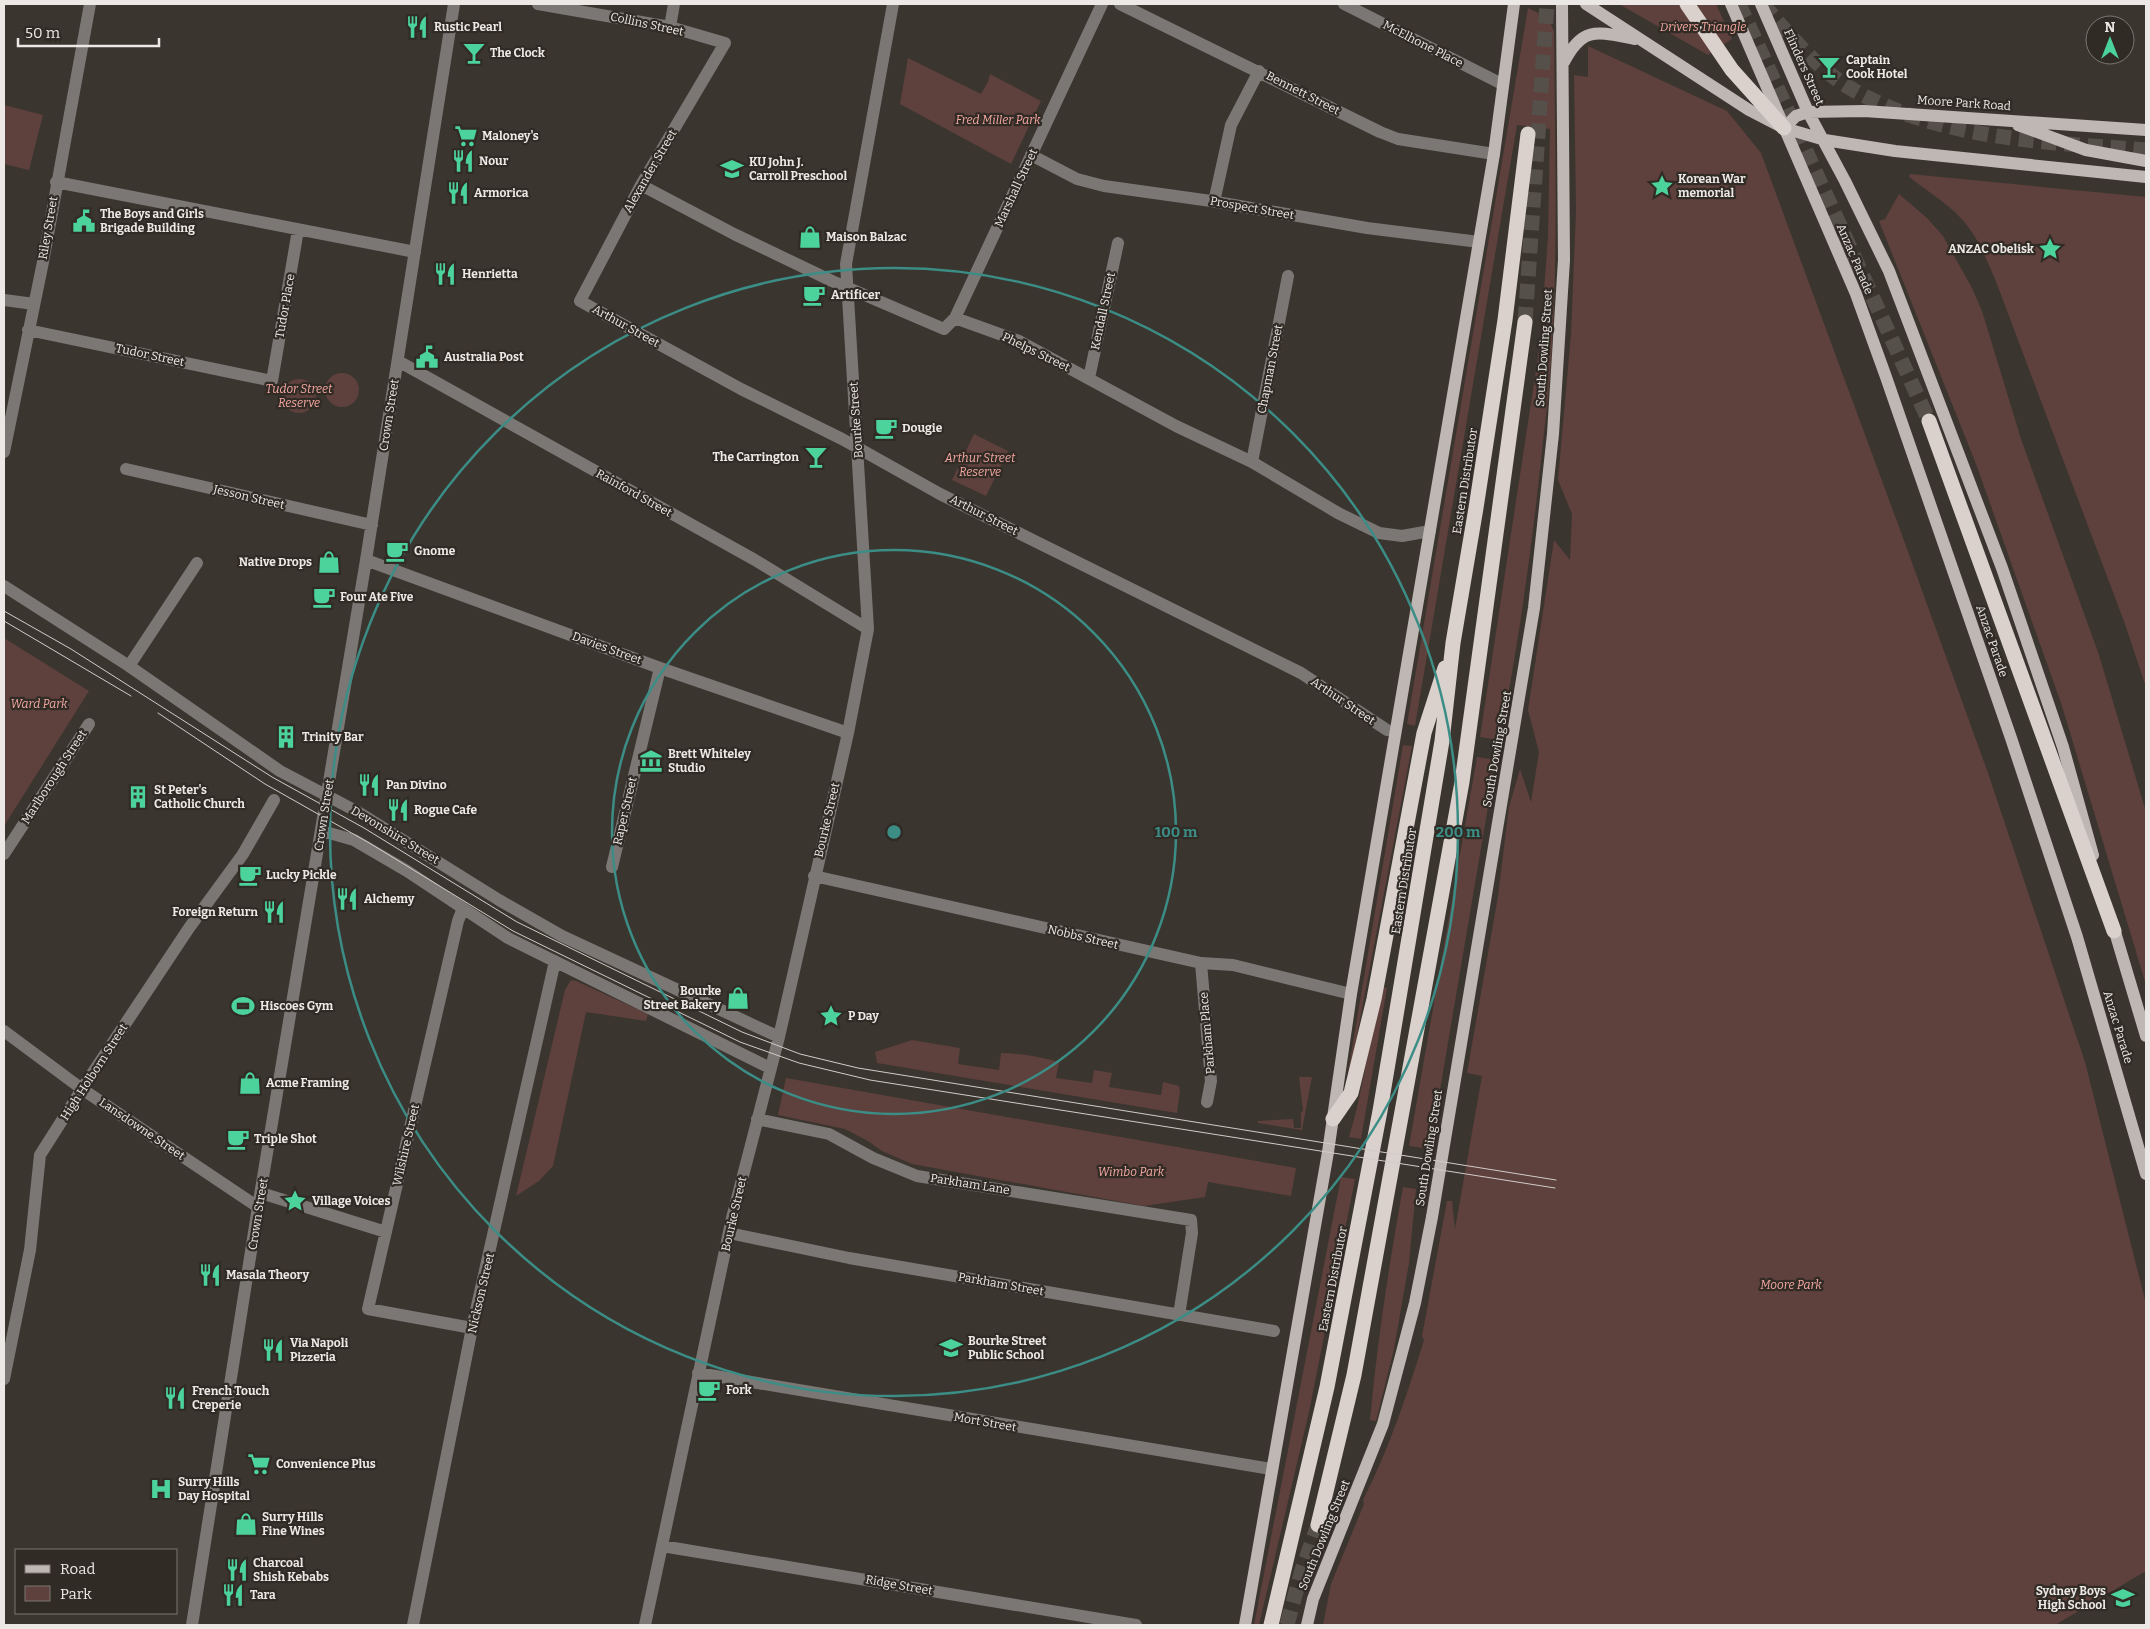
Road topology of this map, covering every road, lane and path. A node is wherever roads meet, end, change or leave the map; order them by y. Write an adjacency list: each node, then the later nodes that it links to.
1 (90, 4): 31 (street, Riley Street)
2 (454, 4): 37 (street, Crown Street)
3 (538, 4): 15 (street, Collins Street)
4 (674, 4): 15 (street)
5 (893, 4): 39 (street, Bourke Street)
6 (1102, 4): 28 (street, Marshall Street)
7 (1120, 4): 19 (street, Bennett Street)
8 (1344, 4): 20 (street, McElhone Place)
9 (1514, 4): 20 (main road)
10 (1562, 4): 18 (main road, South Dowling Street)
11 (1586, 4): 16 (main road)
12 (1688, 4): 23 (highway)
13 (1731, 4): 23 (main road)
14 (1762, 4): 21 (main road, Flinders Street)
15 (670, 27): 17 (street, Collins Street)
16 (1640, 40): 18 (main road); 23 (main road)
17 (725, 43): 32 (street, Alexander Street)
18 (1562, 65): 104 (main road, South Dowling Street)
19 (1259, 71): 27 (street, Bennett Street); 33 (street)
20 (1502, 84): 27 (main road)
21 (1808, 112): 22 (main road, Moore Park Road); 23 (main road); 26 (main road, Flinders Street)
22 (2001, 120): 24 (main road, Moore Park Road); 29 (main road)
23 (1784, 128): 26 (main road); 85 (main road, Anzac Parade)
24 (2146, 130)
25 (1528, 134): 60 (highway, Eastern Distributor)
26 (1825, 140): 30 (main road); 73 (main road, Anzac Parade)
27 (1494, 154): 35 (main road)
28 (1031, 156): 33 (street, Prospect Street); 43 (street, Marshall Street)
29 (2146, 161)
30 (2146, 177)
31 (56, 182): 34 (street); 42 (street, Riley Street)
32 (641, 185): 39 (street); 41 (street, Alexander Street)
33 (1214, 202): 35 (street, Prospect Street)
34 (298, 230): 37 (street); 48 (street, Tudor Place)
35 (1479, 242): 55 (main road)
36 (1118, 243): 47 (street, Kendall Street)
37 (415, 252): 46 (street, Crown Street)
38 (1288, 276): 52 (street, Chapman Street)
39 (847, 287): 43 (street); 50 (street, Bourke Street)
40 (4, 300): 42 (street)
41 (580, 300): 50 (street, Arthur Street)
42 (34, 304): 45 (street, Riley Street)
43 (955, 318): 47 (street, Phelps Street)
44 (1525, 322): 96 (highway)
45 (28, 330): 48 (street, Tudor Street); 51 (street, Riley Street)
46 (398, 361): 54 (street, Crown Street); 59 (street, Rainford Street)
47 (1089, 378): 52 (street, Phelps Street)
48 (272, 381)
49 (1929, 421): 73 (highway)
50 (859, 449): 59 (street, Bourke Street); 64 (street, Arthur Street)
51 (4, 452)
52 (1252, 462): 55 (street, Phelps Street)
53 (126, 469): 54 (street, Jesson Street)
54 (372, 525): 56 (street, Crown Street)
55 (1430, 531): 76 (main road)
56 (366, 560): 62 (street, Davies Street); 66 (street, Crown Street)
57 (197, 562): 61 (street)
58 (4, 586): 61 (street, Devonshire Street)
59 (868, 630): 65 (street, Bourke Street)
60 (1452, 643): 84 (highway); 103 (highway, Eastern Distributor)
61 (129, 666): 66 (street, Devonshire Street)
62 (660, 668): 65 (street, Davies Street); 70 (street, Raper Street)
63 (89, 724): 69 (street, Marlborough Street)
64 (1387, 730)
65 (848, 733): 71 (street, Bourke Street)
66 (327, 796): 68 (street, Crown Street); 78 (street, Devonshire Street)
67 (274, 800): 81 (street, High Holborn Street)
68 (322, 831): 72 (street, Devonshire Street); 86 (street, Crown Street)
69 (4, 854)
70 (612, 867)
71 (814, 876): 75 (street, Nobbs Street); 78 (street, Bourke Street)
72 (463, 908): 74 (street, Devonshire Street); 88 (street, Wilshire Street)
73 (2114, 931): 79 (main road, Anzac Parade)
74 (555, 962): 80 (street, Devonshire Street); 91 (street, Nickson Street)
75 (1201, 963): 76 (street, Nobbs Street); 82 (street, Parkham Place)
76 (1351, 994): 84 (main road)
77 (4, 1031): 81 (street, Lansdowne Street)
78 (779, 1036): 80 (street, Bourke Street)
79 (2146, 1036)
80 (770, 1068): 83 (street, Bourke Street)
81 (82, 1089): 87 (street, Lansdowne Street); 94 (street, High Holborn Street)
82 (1208, 1102)
83 (758, 1119): 89 (street, Bourke Street); 90 (street, Parkham Lane)
84 (1333, 1119): 95 (main road)
85 (2146, 1174)
86 (261, 1193): 87 (street, Crown Street); 88 (street)
87 (258, 1207): 98 (street, Crown Street)
88 (386, 1232): 91 (street, Wilshire Street)
89 (729, 1234): 90 (street, Parkham Street); 93 (street, Bourke Street)
90 (1179, 1315): 92 (street, Parkham Street)
91 (472, 1328): 99 (street, Nickson Street)
92 (1274, 1331)
93 (698, 1373): 95 (street, Mort Street); 97 (street, Bourke Street)
94 (4, 1378)
95 (1271, 1469): 102 (main road)
96 (1318, 1525)
97 (662, 1546): 100 (street, Bourke Street); 101 (street, Ridge Street)
98 (192, 1625)
99 (413, 1625)
100 (645, 1625)
101 (1136, 1625)
102 (1245, 1625)
103 (1271, 1625)
104 (1307, 1625)

